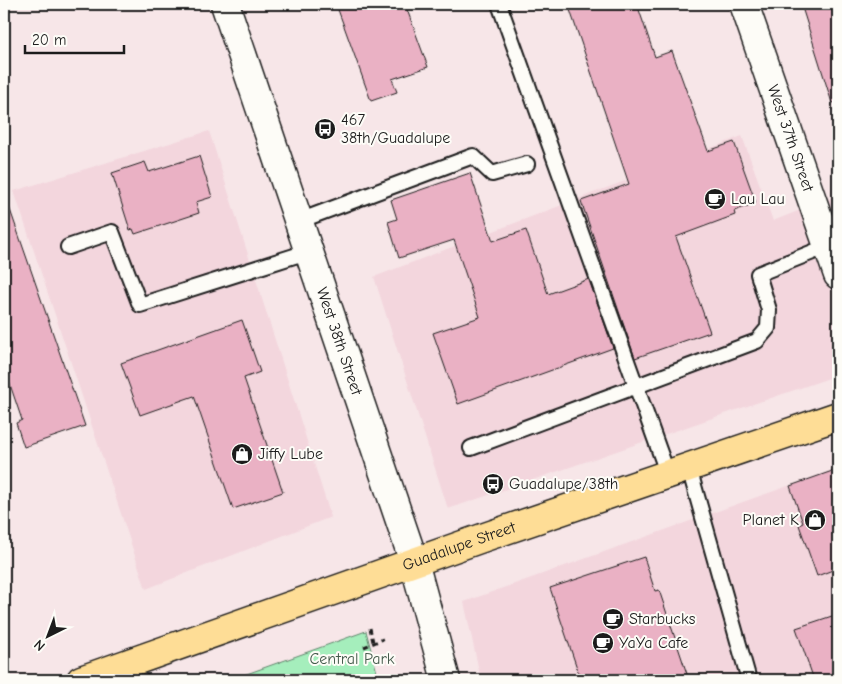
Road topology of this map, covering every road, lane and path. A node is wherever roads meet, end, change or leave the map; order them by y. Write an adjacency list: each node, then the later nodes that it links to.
1 (225, 4): 5 (street, West 38th Street)
2 (499, 4): 10 (lane)
3 (744, 4): 6 (street, West 37th Street)
4 (527, 164): 5 (lane)
5 (299, 221): 8 (street, West 38th Street)
6 (828, 246): 9 (street, West 37th Street); 10 (lane)
7 (68, 247): 8 (lane)
8 (310, 250): 14 (street, West 38th Street)
9 (838, 275)
10 (636, 386): 12 (lane); 13 (lane)
11 (838, 416): 13 (main road, Guadalupe Street)
12 (471, 448)
13 (678, 472): 14 (main road, Guadalupe Street); 23 (lane)
14 (414, 562): 20 (main road, Guadalupe Street); 22 (street, West 38th Street)
15 (370, 628): 17 (path)
16 (383, 639): 17 (path)
17 (373, 642): 18 (path)
18 (364, 647)
19 (328, 674): 21 (path)
20 (81, 680)
21 (324, 680)
22 (446, 680)
23 (749, 680)

